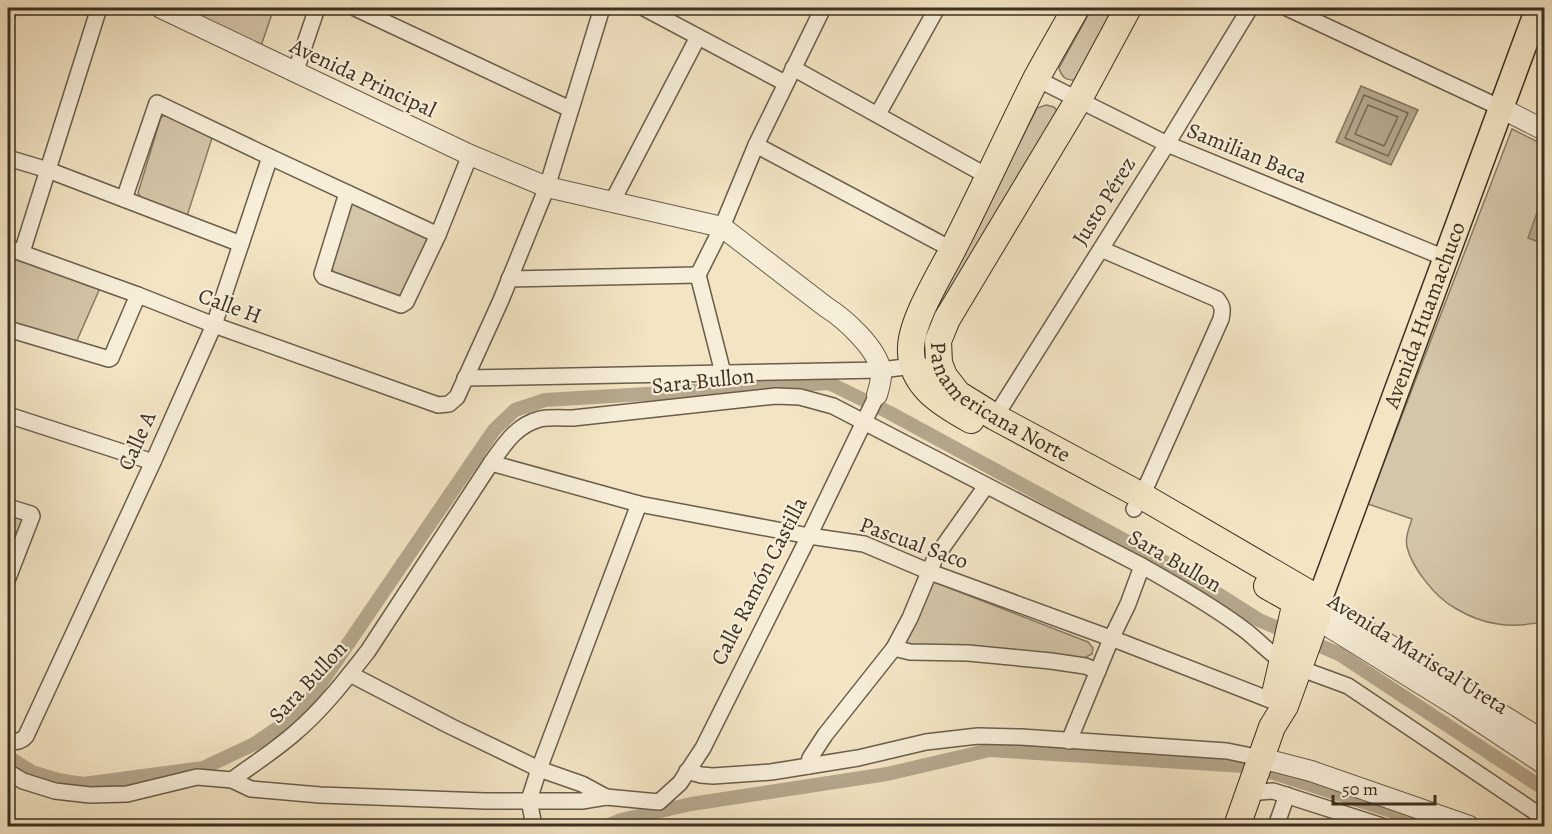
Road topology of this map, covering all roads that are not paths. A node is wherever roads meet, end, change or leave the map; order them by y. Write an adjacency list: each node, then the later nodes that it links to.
1 (9, 8): 15 (street)
2 (99, 8): 32 (street)
3 (161, 8): 16 (street, Avenida Principal)
4 (317, 8): 19 (street)
5 (355, 8): 24 (street)
6 (602, 8): 24 (street)
7 (644, 8): 17 (street)
8 (823, 8): 18 (street)
9 (937, 8): 25 (street)
10 (1076, 8): 20 (highway, Panamericana Norte)
11 (1128, 8): 22 (highway, Panamericana Norte)
12 (1250, 8): 27 (street, Justo Pérez)
13 (1287, 8): 23 (street)
14 (1538, 8): 23 (main road, Avenida Huamachuco)
15 (8, 13)
16 (184, 13): 19 (street, Avenida Principal)
17 (698, 37): 21 (street); 37 (street)
18 (793, 68): 21 (street); 25 (street)
19 (296, 73): 29 (street, Avenida Principal)
20 (1037, 78): 22 (street, Samilian Baca); 33 (highway, Panamericana Norte)
21 (785, 83): 28 (street)
22 (1079, 99): 27 (street, Samilian Baca); 50 (highway, Panamericana Norte)
23 (1501, 108): 26 (street); 44 (main road, Avenida Huamachuco)
24 (570, 109): 34 (street)
25 (878, 114): 33 (street)
26 (1545, 130)
27 (1167, 144): 41 (street, Justo Pérez); 44 (street, Samilian Baca)
28 (756, 145): 38 (street); 43 (street)
29 (470, 155): 34 (street, Avenida Principal); 39 (street)
30 (270, 157): 35 (street); 36 (street); 40 (street, Calle A)
31 (8, 158): 32 (street)
32 (48, 170): 36 (street); 42 (street)
33 (989, 177): 43 (highway, Panamericana Norte)
34 (547, 187): 37 (street, Avenida Principal); 46 (street)
35 (347, 193): 39 (street); 39 (street)
36 (124, 199): 40 (street)
37 (612, 202): 38 (street, Avenida Principal)
38 (722, 227): 45 (street); 52 (street)
39 (438, 234)
40 (241, 244): 48 (street, Calle A)
41 (1101, 249): 57 (street, Justo Pérez); 62 (street)
42 (15, 250): 47 (street, Calle H)
43 (953, 250): 51 (highway, Panamericana Norte)
44 (1444, 258): 69 (main road, Avenida Huamachuco)
45 (698, 275): 46 (street); 53 (street)
46 (509, 279): 54 (street)
47 (138, 295): 48 (street, Calle H); 49 (street)
48 (214, 325): 54 (street, Calle H); 59 (street, Calle A)
49 (8, 329)
50 (939, 363): 51 (street); 57 (highway, Panamericana Norte)
51 (914, 366): 52 (street); 62 (highway, Panamericana Norte)
52 (881, 370): 53 (street); 55 (street, Calle Ramón Castilla)
53 (723, 373): 54 (street)
54 (465, 378)
55 (877, 395): 58 (street, Calle Ramón Castilla)
56 (8, 415): 59 (street)
57 (995, 417): 62 (highway, Panamericana Norte)
58 (866, 419): 60 (street, Sara Bullon); 61 (street, Sara Bullon); 65 (street, Calle Ramón Castilla)
59 (153, 462): 77 (street, Calle A)
60 (491, 463): 63 (street, Pascual Saco); 74 (street, Sara Bullon)
61 (986, 486): 66 (street, Sara Bullon); 67 (street)
62 (1138, 503): 69 (highway, Panamericana Norte)
63 (639, 504): 65 (street, Pascual Saco); 82 (street)
64 (8, 507): 68 (street)
65 (809, 536): 67 (street, Pascual Saco); 83 (street, Calle Ramón Castilla)
66 (1142, 566): 70 (street); 72 (street, Sara Bullon)
67 (930, 572): 70 (street, Pascual Saco); 71 (street)
68 (8, 578)
69 (1308, 613): 72 (highway); 79 (street, Avenida Mariscal Ureta); 80 (street, Avenida Mariscal Ureta)
70 (1111, 639): 73 (street); 75 (street, Pascual Saco)
71 (894, 648): 73 (street); 81 (street)
72 (1293, 657): 75 (highway); 76 (highway); 90 (street, Sara Bullon)
73 (1098, 671): 78 (street)
74 (350, 674): 82 (street); 86 (street, Sara Bullon)
75 (1274, 701): 76 (highway)
76 (1272, 727): 85 (highway)
77 (8, 739)
78 (1069, 741): 81 (street); 85 (street)
79 (1545, 741)
80 (1545, 764)
81 (808, 766): 83 (street)
82 (539, 769): 88 (street); 89 (street)
83 (687, 771): 88 (street, Calle Ramón Castilla)
84 (8, 772): 86 (street)
85 (1256, 775): 87 (street); 92 (highway); 95 (street)
86 (232, 780): 89 (street)
87 (1287, 795): 93 (street); 94 (street)
88 (606, 797): 89 (street)
89 (529, 800): 91 (street)
90 (1545, 818)
91 (534, 826)
92 (1237, 826)
93 (1276, 826)
94 (1382, 826)
95 (1469, 826)

